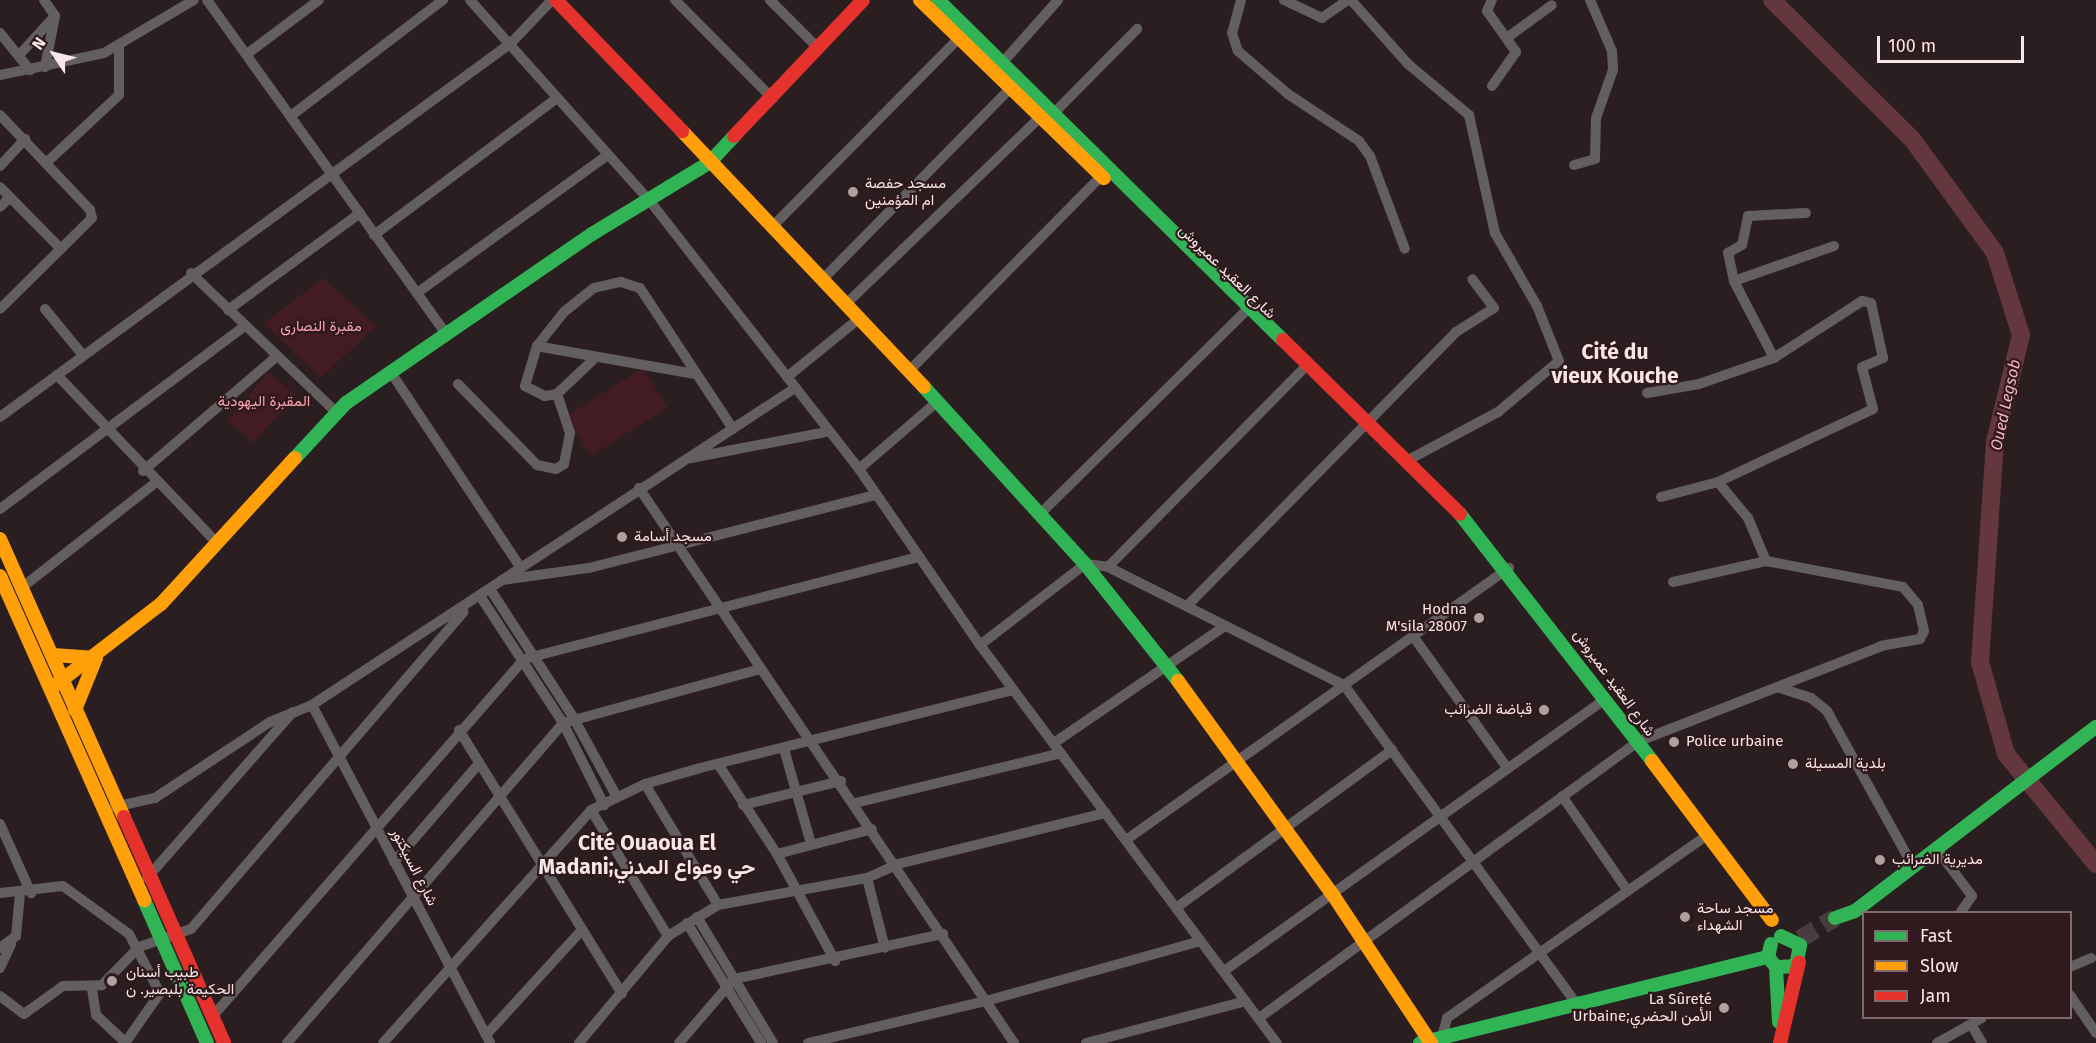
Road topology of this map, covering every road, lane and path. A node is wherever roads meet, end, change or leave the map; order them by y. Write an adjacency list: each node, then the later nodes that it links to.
1 (44, 0): 21 (street)
2 (194, 0): 27 (street)
3 (207, 0): 30 (street)
4 (319, 0): 30 (street)
5 (443, 0): 41 (street)
6 (470, 0): 26 (street)
7 (552, 0): 26 (street)
8 (556, 0): 46 (main road)
9 (675, 0): 38 (street)
10 (770, 0): 28 (street)
11 (863, 0): 28 (main road)
12 (920, 0): 25 (main road, شارع العقيد عميروش)
13 (938, 0): 31 (main road, شارع العقيد عميروش)
14 (1058, 0): 31 (street)
15 (1241, 0): 61 (street)
16 (1284, 0): 17 (street)
17 (1349, 0): 98 (street)
18 (1492, 0): 24 (street)
19 (1590, 0): 47 (street)
20 (1552, 5): 24 (street)
21 (56, 16): 29 (street); 32 (street)
22 (1137, 29): 39 (street)
23 (0, 33): 29 (street)
24 (1508, 37): 35 (street)
25 (959, 38): 36 (main road, شارع العقيد عميروش); 57 (street)
26 (511, 43): 37 (street); 49 (street)
27 (119, 46): 32 (street); 45 (street)
28 (819, 49): 38 (main road)
29 (21, 53): 33 (street)
30 (247, 54): 41 (street)
31 (1003, 62): 39 (main road, شارع العقيد عميروش)
32 (45, 67): 33 (street)
33 (30, 70): 34 (street)
34 (0, 75)
35 (1491, 86)
36 (1011, 88): 42 (main road, شارع العقيد عميروش); 63 (street)
37 (556, 99): 44 (street); 58 (street)
38 (773, 99): 46 (main road)
39 (1055, 112): 93 (main road, شارع العقيد عميروش)
40 (0, 115): 43 (street)
41 (292, 115): 49 (street)
42 (1040, 117): 50 (main road, شارع العقيد عميروش); 67 (street)
43 (25, 139): 45 (street); 48 (street)
44 (606, 156): 53 (street); 66 (street)
45 (46, 163): 60 (street)
46 (709, 163): 53 (main road); 57 (main road)
47 (1574, 165)
48 (0, 166)
49 (336, 172): 55 (street); 62 (street)
50 (1102, 175): 71 (main road, شارع العقيد عميروش); 82 (street)
51 (0, 187): 52 (street)
52 (10, 197): 54 (street); 60 (street)
53 (649, 200): 74 (main road); 85 (street)
54 (0, 207)
55 (360, 213): 58 (street); 70 (street)
56 (1806, 213): 65 (street)
57 (771, 228): 63 (main road)
58 (374, 235): 66 (street)
59 (1834, 246): 65 (street)
60 (61, 249): 68 (street)
61 (1405, 249)
62 (190, 273): 70 (street); 76 (street)
63 (824, 279): 67 (main road)
64 (1472, 279): 93 (street)
65 (1734, 281): 79 (street)
66 (417, 293): 74 (street)
67 (847, 303): 72 (main road)
68 (0, 309)
69 (45, 309): 76 (street)
70 (228, 310): 73 (street)
71 (1245, 312): 80 (main road, شارع العقيد عميروش); 107 (street)
72 (861, 317): 82 (main road); 85 (street)
73 (243, 327): 78 (street); 95 (street)
74 (447, 335): 81 (main road)
75 (537, 345): 77 (street); 83 (street); 89 (street)
76 (82, 354): 84 (street)
77 (596, 357): 83 (street); 89 (street)
78 (275, 358): 91 (street); 100 (street)
79 (1774, 358): 88 (street); 101 (street)
80 (1303, 369): 93 (main road, شارع العقيد عميروش); 115 (street)
81 (390, 371): 91 (main road); 114 (street)
82 (909, 371): 90 (main road)
83 (695, 374): 94 (street)
84 (57, 375): 92 (street); 95 (street)
85 (787, 376): 87 (street)
86 (458, 384): 89 (street)
87 (795, 388): 94 (street); 96 (street)
88 (1647, 393)
89 (557, 394)
90 (937, 402): 99 (street); 107 (main road)
91 (336, 412): 109 (main road)
92 (0, 417)
93 (1364, 422): 98 (main road, شارع العقيد عميروش); 116 (main road, شارع العقيد عميروش); 124 (street)
94 (733, 429): 97 (street)
95 (106, 431): 100 (street); 106 (street)
96 (826, 432): 97 (street); 99 (street)
97 (685, 459): 103 (street)
98 (1408, 460): 116 (main road, شارع العقيد عميروش)
99 (859, 469): 104 (street)
100 (143, 471): 102 (street)
101 (1718, 482): 105 (street); 112 (street)
102 (155, 483): 109 (street); 121 (street)
103 (639, 488): 110 (street); 114 (street)
104 (875, 495): 110 (street); 111 (street)
105 (1661, 497)
106 (0, 509)
107 (1041, 513): 113 (main road)
108 (0, 539): 121 (main road)
109 (217, 543): 130 (main road)
110 (679, 544): 118 (street); 125 (street)
111 (918, 557): 125 (street); 128 (street)
112 (1766, 561): 119 (street); 136 (street)
113 (1085, 564): 115 (street); 128 (street); 132 (main road)
114 (519, 567): 118 (street)
115 (1108, 567): 124 (street)
116 (1509, 568): 127 (street); 139 (main road, شارع العقيد عميروش)
117 (0, 576): 137 (main road)
118 (502, 580): 120 (street)
119 (1673, 582)
120 (490, 589): 122 (street); 131 (street)
121 (20, 590): 129 (main road)
122 (480, 596): 123 (street); 131 (street)
123 (471, 604): 140 (street); 152 (street)
124 (1188, 605): 126 (street)
125 (721, 609): 131 (street); 133 (street)
126 (1226, 626): 132 (street); 135 (street)
127 (1413, 636): 135 (street); 156 (street)
128 (980, 645): 138 (street)
129 (53, 655): 130 (main road); 134 (main road)
130 (96, 658): 134 (main road); 141 (main road)
131 (530, 658): 143 (street); 145 (street)
132 (1168, 667): 148 (street); 153 (main road)
133 (762, 669): 143 (street); 146 (street)
134 (64, 681): 137 (main road); 141 (main road)
135 (1344, 685): 150 (street); 153 (street)
136 (1777, 687): 147 (street); 184 (street)
137 (50, 688): 168 (main road)
138 (1013, 690): 146 (street); 148 (street)
139 (1605, 699): 147 (main road, شارع العقيد عميروش); 156 (street)
140 (312, 705): 142 (street); 152 (street, شارع السيكتور)
141 (75, 710): 164 (main road)
142 (295, 710): 164 (street); 186 (street)
143 (568, 720): 159 (street); 161 (street); 165 (street)
144 (2096, 727): 178 (main road)
145 (459, 730): 155 (street); 172 (street)
146 (812, 740): 149 (street); 157 (street)
147 (1637, 742): 162 (street); 175 (main road, شارع العقيد عميروش)
148 (1054, 743): 151 (street)
149 (784, 749): 154 (street); 160 (street)
150 (1392, 750): 170 (street); 174 (street)
151 (1061, 753): 163 (street); 169 (street)
152 (342, 756): 172 (street, شارع السيكتور); 203 (street)
153 (1234, 763): 174 (main road); 176 (street)
154 (718, 764): 158 (street); 166 (street)
155 (477, 766): 159 (street); 182 (street)
156 (1508, 770): 170 (street)
157 (841, 781): 160 (street); 163 (street)
158 (645, 784): 161 (street); 193 (street)
159 (498, 794): 180 (street); 191 (street)
160 (797, 794): 166 (street); 177 (street)
161 (617, 796): 165 (street)
162 (1562, 796): 181 (street); 187 (street)
163 (855, 803): 173 (street)
164 (120, 804): 168 (street); 186 (main road)
165 (604, 805): 167 (street)
166 (743, 805): 179 (street)
167 (591, 810): 180 (street); 202 (street)
168 (106, 812): 186 (main road)
169 (1106, 813): 176 (street); 183 (street)
170 (1441, 817): 181 (street); 192 (street)
171 (0, 824): 189 (street)
172 (377, 826): 182 (street, شارع السيكتور); 227 (street)
173 (872, 829): 177 (street); 183 (street)
174 (1285, 829): 192 (main road); 195 (street)
175 (1706, 836): 187 (street); 194 (main road, شارع العقيد عميروش)
176 (1126, 840): 195 (street)
177 (811, 844): 179 (street)
178 (1936, 848): 184 (main road); 196 (street)
179 (777, 855): 190 (street)
180 (542, 859): 200 (street); 217 (street)
181 (1472, 860): 205 (street); 212 (street)
182 (394, 862): 191 (street, شارع السيكتور)
183 (898, 864): 185 (street); 201 (street)
184 (1913, 866): 199 (main road)
185 (867, 878): 190 (street); 211 (street)
186 (142, 880): 203 (main road); 206 (main road)
187 (1627, 890): 212 (street)
188 (0, 893): 189 (street)
189 (26, 893): 207 (street); 209 (street)
190 (798, 893): 193 (street); 214 (street)
191 (412, 895): 217 (street, شارع السيكتور); 238 (street)
192 (1333, 895): 205 (main road); 218 (street)
193 (718, 905): 197 (street)
194 (1757, 905): 208 (main road); 208 (main road)
195 (1176, 908): 204 (street)
196 (1962, 911)
197 (697, 917): 198 (street); 219 (street)
198 (687, 923): 202 (street); 219 (street)
199 (1837, 923)
200 (582, 930): 221 (street); 232 (street)
201 (943, 934): 211 (street); 224 (street)
202 (668, 936): 221 (street)
203 (178, 937): 206 (street); 227 (main road)
204 (1201, 941): 218 (street); 224 (street)
205 (1365, 941): 228 (street); 234 (main road)
206 (162, 942): 209 (street); 236 (main road)
207 (12, 944): 210 (street); 216 (street)
208 (1785, 945): 226 (main road); 233 (main road); 233 (main road)
209 (139, 947): 220 (street); 235 (street)
210 (0, 948)
211 (885, 948): 214 (street)
212 (1539, 952): 226 (street); 234 (street)
213 (2091, 958): 215 (street)
214 (835, 961): 219 (street)
215 (2072, 966)
216 (0, 968)
217 (448, 968): 232 (street, شارع السيكتور); 239 (street)
218 (1224, 971): 225 (street)
219 (730, 982): 241 (street); 242 (street); 243 (street)
220 (92, 989): 222 (street); 235 (street)
221 (622, 994): 240 (street)
222 (0, 996)
223 (2072, 998): 231 (street)
224 (986, 1001): 244 (street); 245 (street)
225 (1246, 1001): 228 (street); 246 (street)
226 (1575, 1002): 234 (main road)
227 (212, 1017): 237 (main road)
228 (1259, 1018): 247 (street)
229 (1979, 1019): 230 (street)
230 (1971, 1024): 248 (street); 249 (street)
231 (2096, 1033)
232 (488, 1039)
233 (1780, 1040)
234 (1431, 1041)
235 (125, 1043)
236 (207, 1043)
237 (224, 1043)
238 (287, 1043)
239 (383, 1043)
240 (579, 1043)
241 (679, 1043)
242 (761, 1043)
243 (773, 1043)
244 (808, 1043)
245 (1014, 1043)
246 (1086, 1043)
247 (1277, 1043)
248 (1937, 1043)
249 (1982, 1043)

